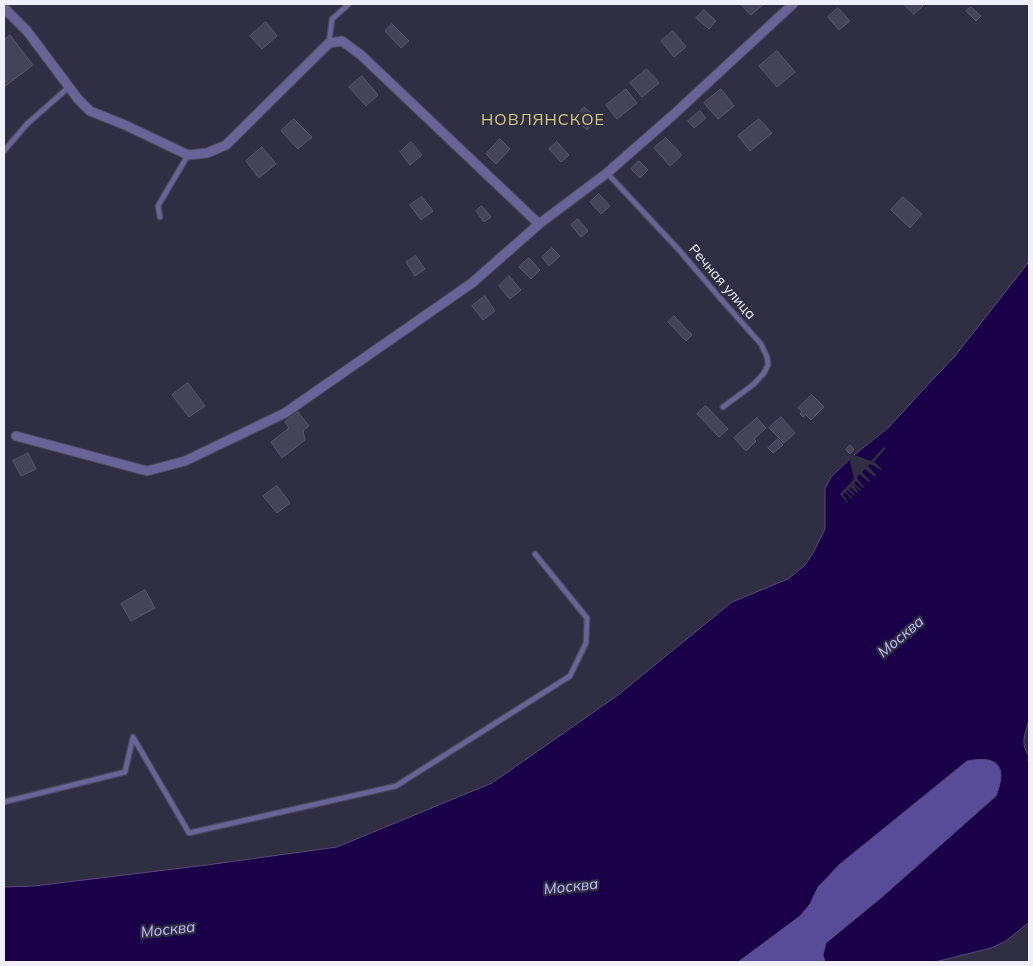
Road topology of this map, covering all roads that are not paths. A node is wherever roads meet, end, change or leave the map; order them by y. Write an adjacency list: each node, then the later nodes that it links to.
1 (349, 4): 4 (lane)
2 (793, 4): 8 (street)
3 (4, 8): 5 (street)
4 (329, 43): 7 (street); 10 (street)
5 (69, 87): 6 (lane); 7 (street)
6 (4, 151)
7 (188, 155): 9 (lane)
8 (607, 173): 10 (street); 11 (lane, Речная улица)
9 (160, 217)
10 (538, 224): 12 (street)
11 (723, 407)
12 (16, 436)
13 (535, 554): 14 (lane)
14 (4, 802)

